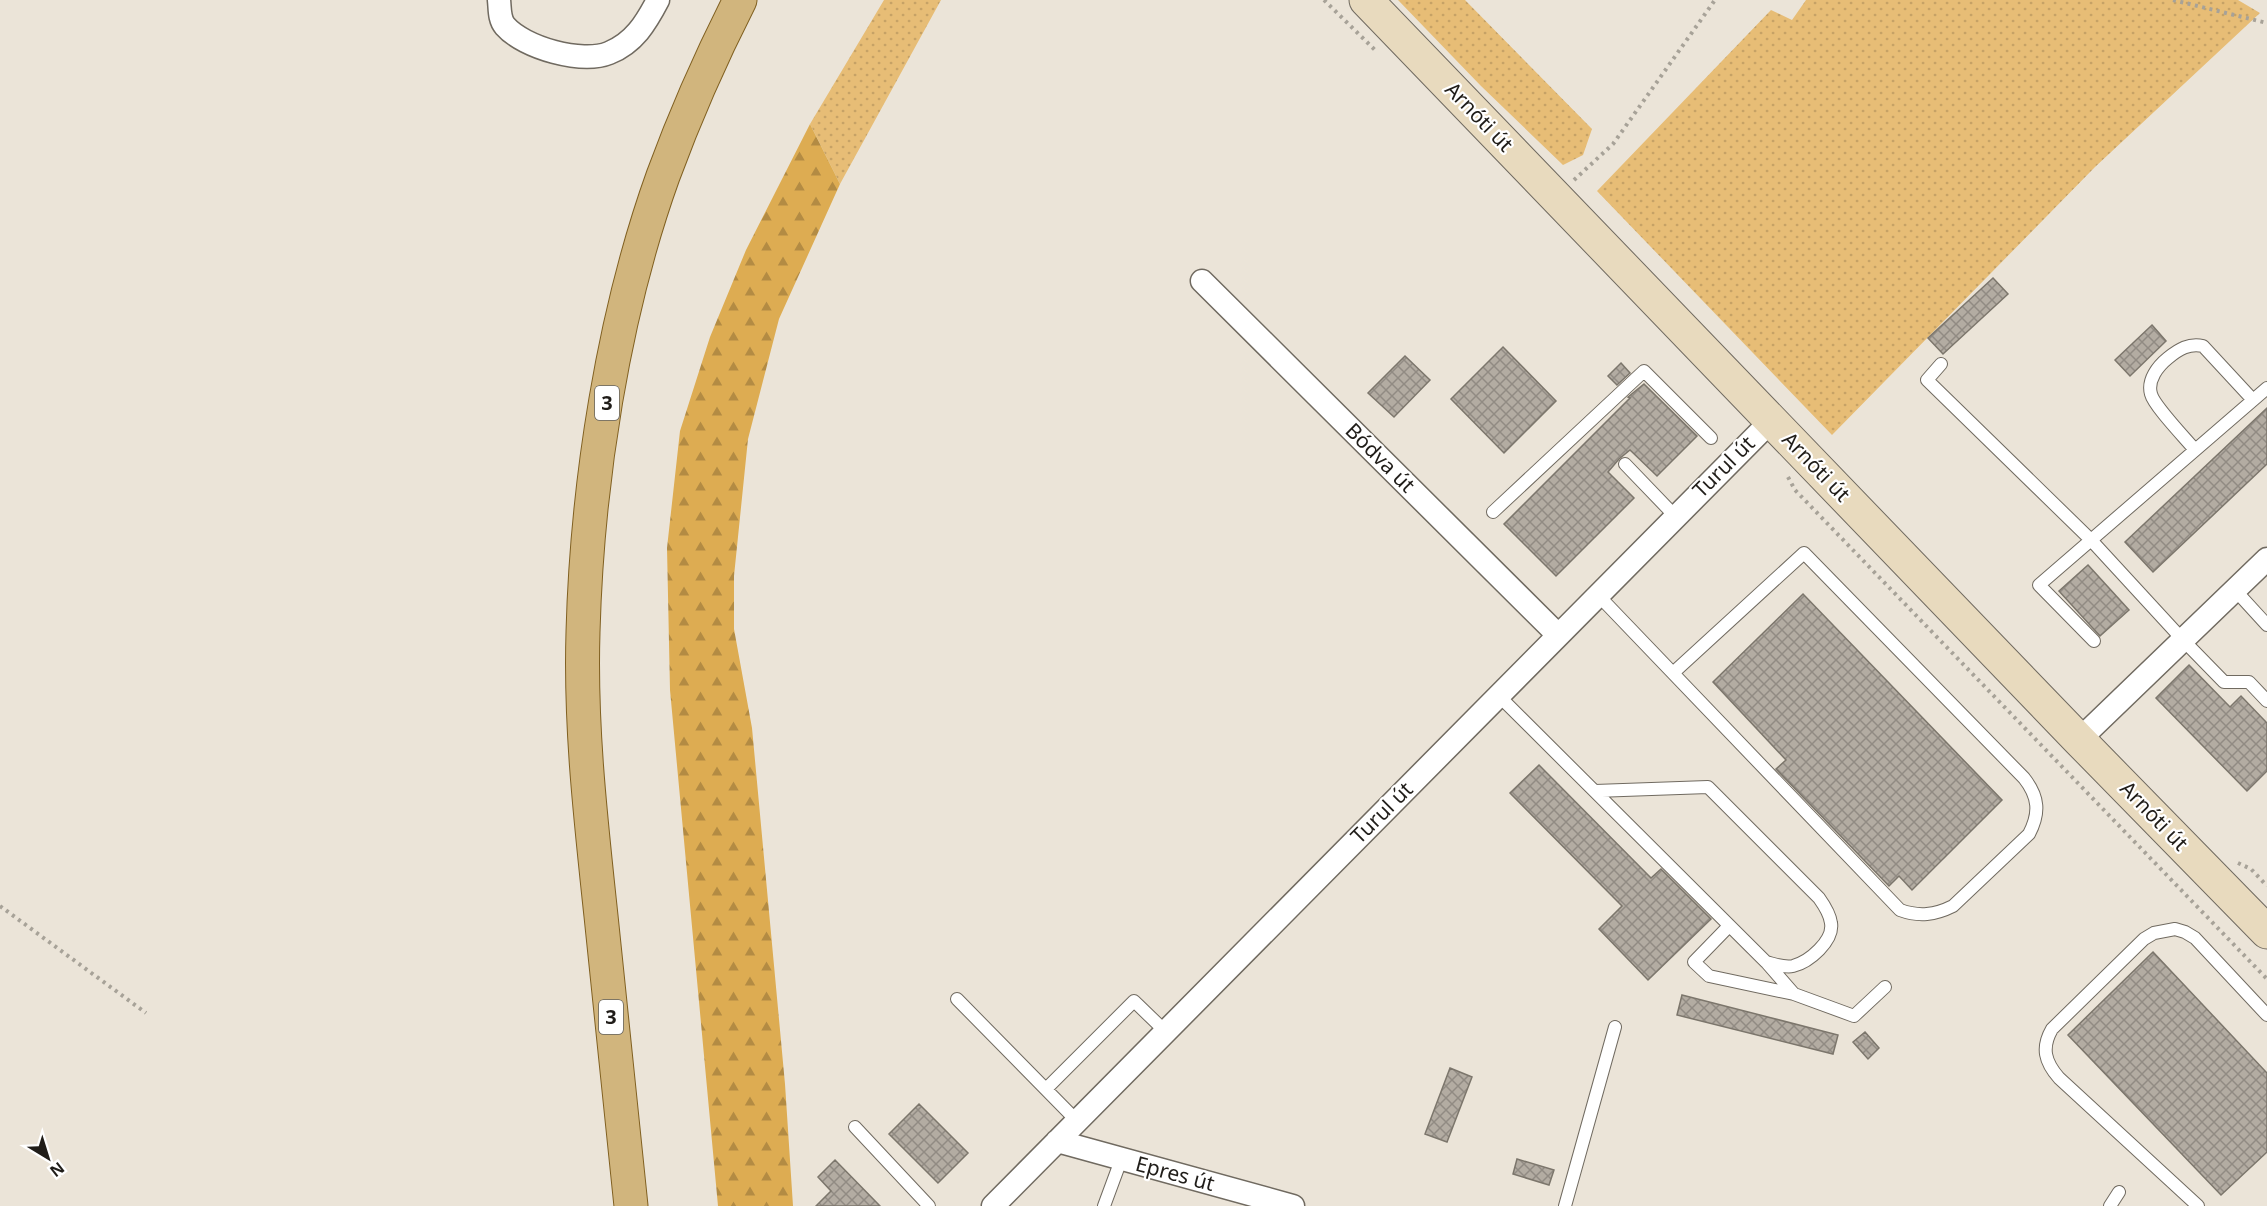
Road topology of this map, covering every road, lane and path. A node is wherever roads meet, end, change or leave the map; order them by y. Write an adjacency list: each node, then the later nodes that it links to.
1 (499, 0): 2 (street)
2 (658, 0)
3 (740, 0): 49 (main road, 3)
4 (1366, 0): 8 (main road, Arnóti út)
5 (1716, 0): 8 (path)
6 (2173, 0): 7 (path)
7 (2267, 23)
8 (1556, 197): 13 (main road, Arnóti út)
9 (1202, 281): 24 (street, Bódva út)
10 (1941, 364): 19 (lane)
11 (2267, 388): 12 (lane)
12 (2253, 400): 15 (lane); 15 (lane)
13 (1772, 420): 18 (street, Turul út); 30 (main road, Arnóti út)
14 (1711, 438): 17 (lane)
15 (2196, 450): 19 (lane)
16 (1625, 464): 18 (lane)
17 (1493, 512)
18 (1675, 516): 22 (street, Turul út)
19 (2091, 540): 25 (lane); 26 (lane)
20 (2267, 559): 21 (street)
21 (2235, 590): 23 (lane); 25 (street)
22 (1597, 594): 24 (street, Turul út); 27 (lane)
23 (2267, 625)
24 (1558, 635): 28 (street, Turul út)
25 (2183, 640): 29 (lane); 30 (street)
26 (2094, 641)
27 (1672, 673): 27 (lane)
28 (1498, 695): 31 (lane); 42 (street, Turul út)
29 (2267, 701)
30 (2079, 740): 34 (main road, Arnóti út)
31 (1595, 791): 33 (lane); 35 (lane)
32 (0, 906): 39 (path)
33 (1729, 926): 35 (lane); 37 (lane)
34 (2267, 932)
35 (1766, 962): 37 (lane)
36 (1885, 987): 37 (lane)
37 (1794, 994)
38 (957, 999): 43 (lane)
39 (146, 1013)
40 (2267, 1016): 56 (lane)
41 (1615, 1027): 54 (lane)
42 (1166, 1032): 43 (lane); 44 (street, Turul út)
43 (1046, 1089): 44 (lane)
44 (1077, 1121): 46 (street, Turul út)
45 (855, 1127): 50 (lane)
46 (1057, 1141): 47 (street, Epres út); 51 (street, Turul út)
47 (1121, 1160): 52 (lane); 53 (street, Epres út)
48 (2119, 1192): 55 (lane)
49 (631, 1206)
50 (929, 1206)
51 (993, 1206)
52 (1104, 1206)
53 (1293, 1206)
54 (1566, 1206)
55 (2110, 1206)
56 (2198, 1206)

